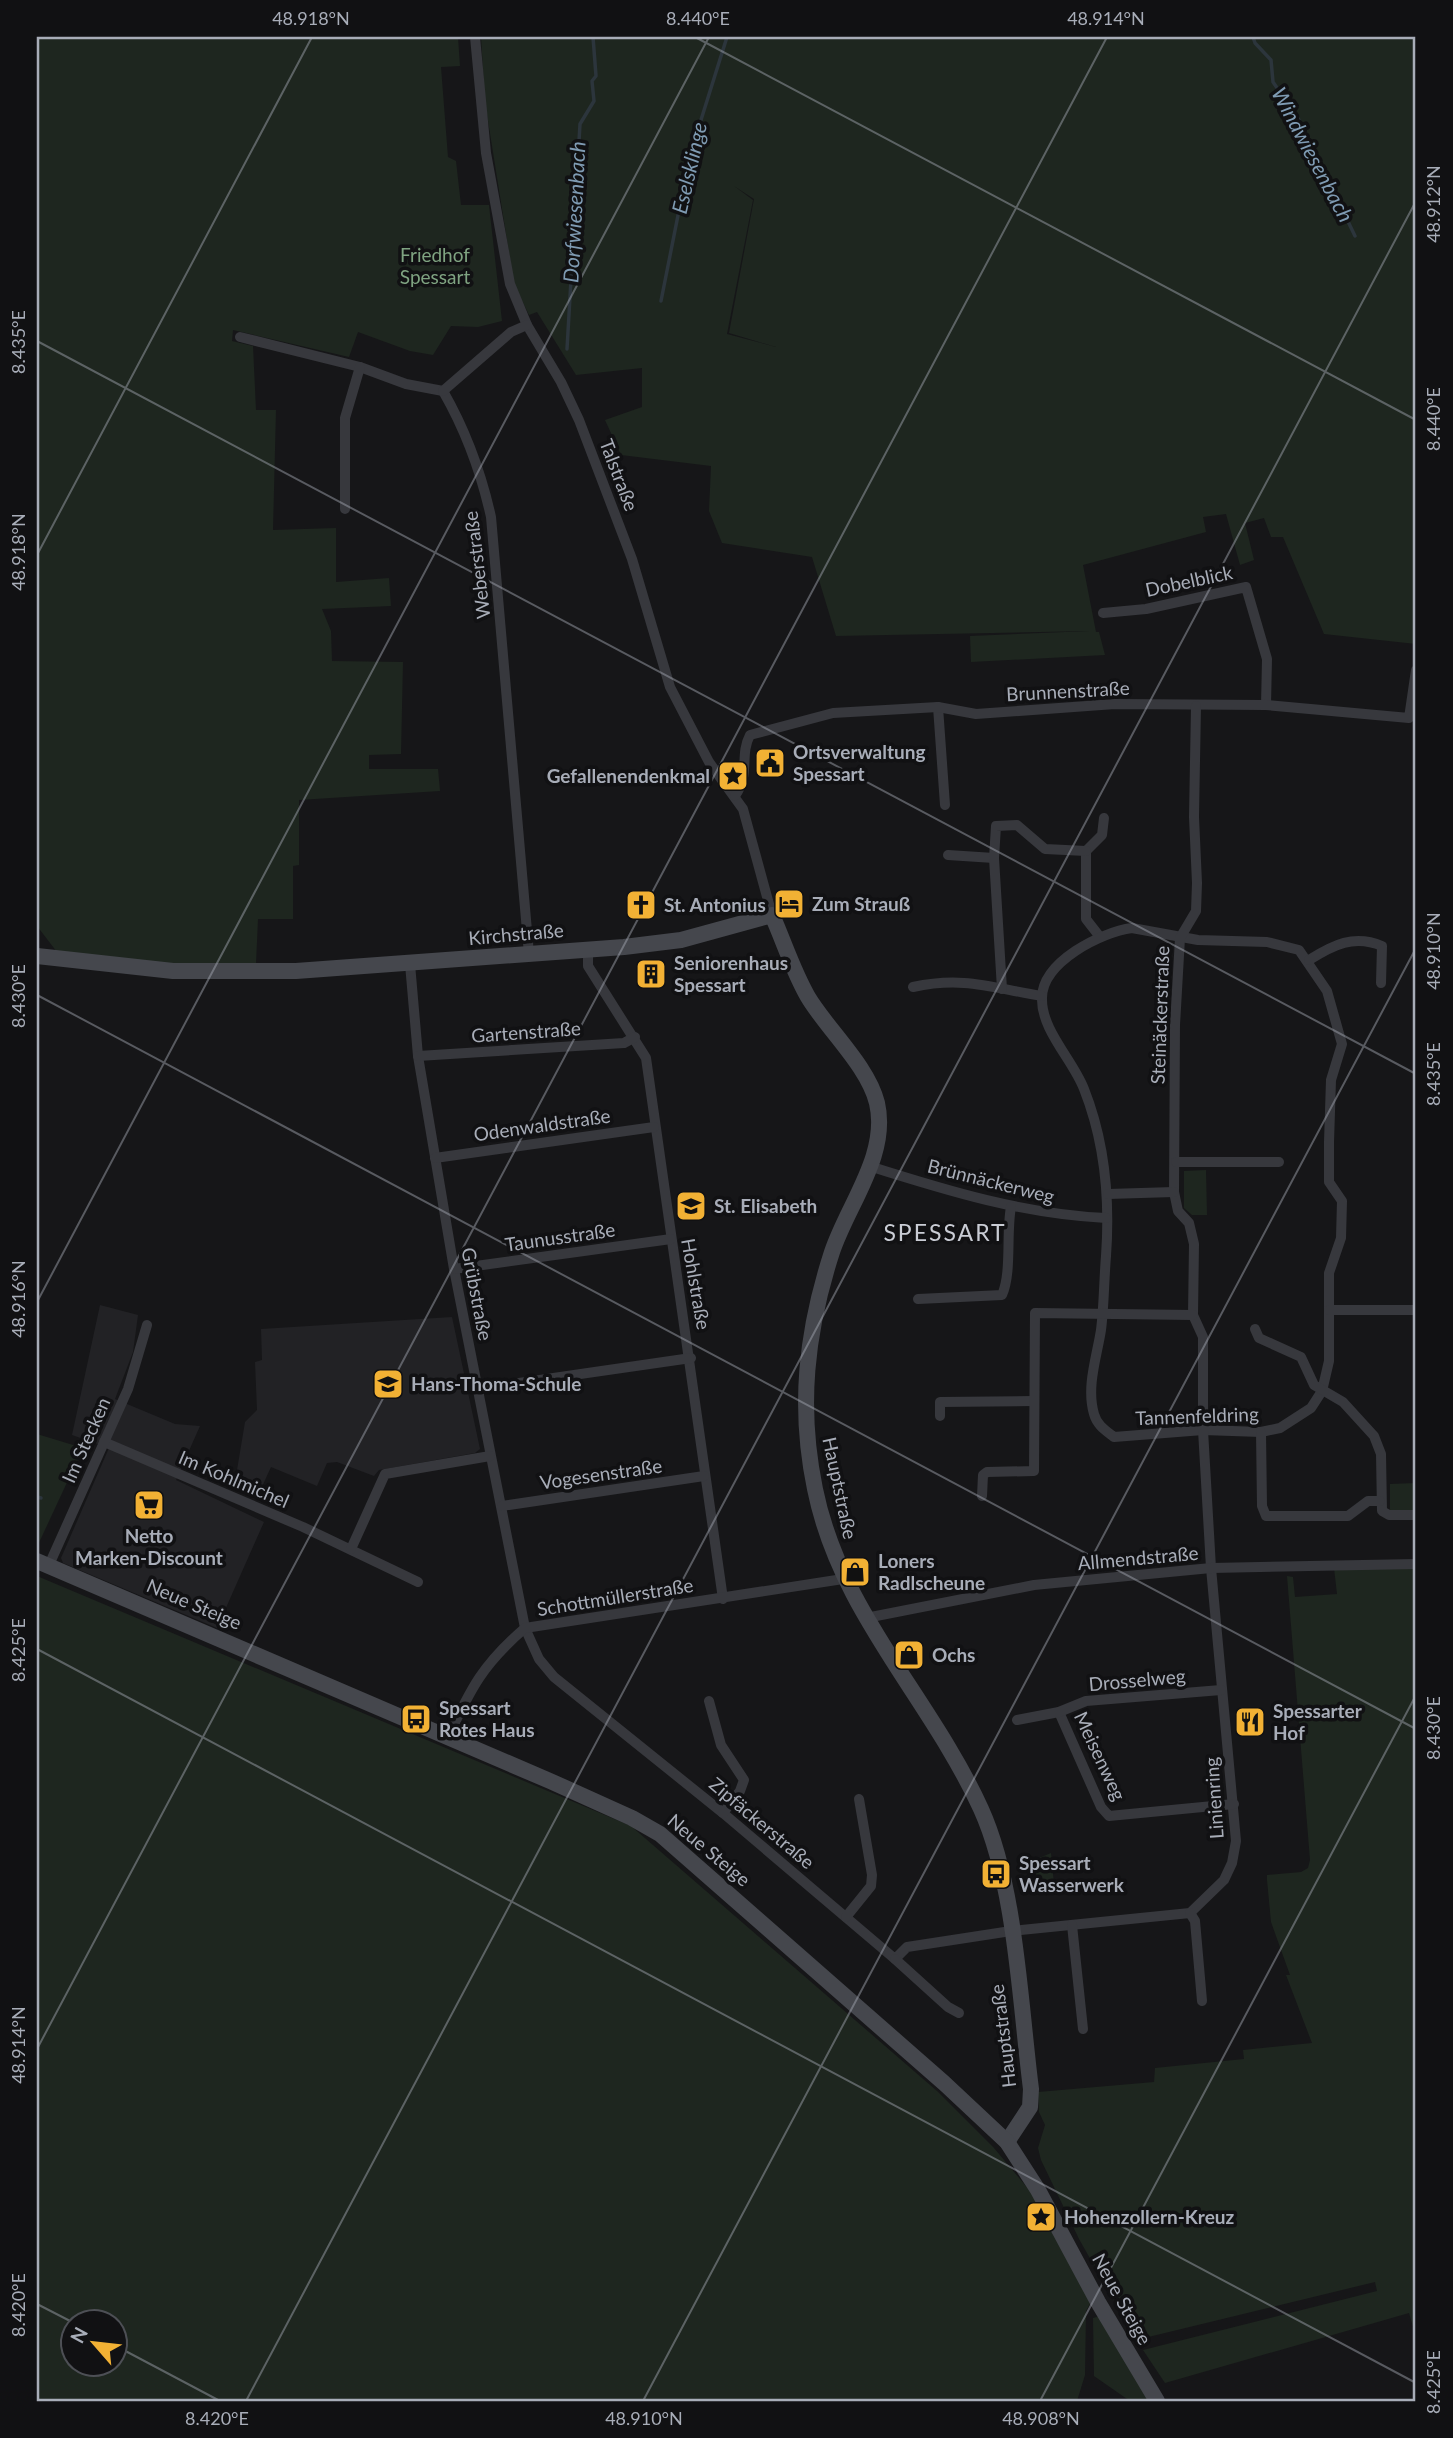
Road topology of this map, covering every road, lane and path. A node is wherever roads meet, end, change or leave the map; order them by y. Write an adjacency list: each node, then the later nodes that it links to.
1 (475, 37): 2 (street, Talstraße)
2 (527, 325): 5 (street); 12 (street, Talstraße)
3 (240, 337): 4 (street)
4 (360, 367): 5 (street); 6 (street)
5 (443, 391): 22 (street, Weberstraße)
6 (345, 509)
7 (1103, 613): 9 (street, Dobelblick)
8 (1416, 670): 9 (street, Brunnenstraße)
9 (1266, 705): 10 (street, Brunnenstraße)
10 (1196, 706): 11 (street, Brunnenstraße); 20 (street, Steinäckerstraße)
11 (938, 707): 12 (street, Brunnenstraße); 13 (street)
12 (735, 796): 18 (street, Talstraße)
13 (945, 805)
14 (1104, 818): 15 (street)
15 (1086, 851): 17 (street); 19 (street)
16 (948, 855): 17 (street)
17 (994, 858): 28 (street)
18 (772, 915): 21 (street, Kirchstraße); 36 (street, Hauptstraße)
19 (1100, 937): 20 (street); 29 (street)
20 (1180, 938): 24 (street); 34 (street, Steinäckerstraße)
21 (588, 950): 22 (street, Kirchstraße); 30 (street, Hohlstraße)
22 (529, 954): 25 (street, Kirchstraße)
23 (37, 956): 25 (street, Kirchstraße)
24 (1309, 960): 26 (street); 44 (street, Tannenfeldring)
25 (410, 964): 31 (street, Grübstraße)
26 (1381, 983)
27 (913, 987): 28 (street)
28 (1002, 989): 29 (street)
29 (1042, 996): 38 (street, Tannenfeldring)
30 (635, 1037): 31 (street, Gartenstraße); 32 (street, Hohlstraße)
31 (418, 1056): 33 (street, Grübstraße)
32 (654, 1127): 33 (street, Odenwaldstraße); 41 (street, Hohlstraße)
33 (435, 1158): 42 (street, Grübstraße)
34 (1175, 1162): 35 (street); 37 (street, Steinäckerstraße)
35 (1279, 1162)
36 (869, 1166): 39 (street, Brünnäckerweg); 68 (street, Hauptstraße)
37 (1174, 1192): 38 (street); 47 (street, Steinäckerstraße)
38 (1108, 1194): 40 (street, Tannenfeldring)
39 (1011, 1208): 40 (street, Brünnäckerweg); 43 (street)
40 (1105, 1219): 46 (street, Tannenfeldring)
41 (671, 1239): 42 (street, Taunusstraße); 50 (street, Hohlstraße)
42 (454, 1269): 51 (street, Grübstraße)
43 (918, 1299)
44 (1329, 1310): 45 (street); 52 (street, Tannenfeldring)
45 (1416, 1310)
46 (1102, 1314): 47 (street); 53 (street); 55 (street, Tannenfeldring)
47 (1193, 1315): 55 (street, Steinäckerstraße)
48 (147, 1325): 57 (street, Im Stecken)
49 (1255, 1329): 52 (street)
50 (691, 1358): 51 (street); 59 (street, Hohlstraße)
51 (478, 1389): 58 (street, Grübstraße)
52 (1322, 1391): 56 (street, Tannenfeldring); 61 (street)
53 (1033, 1401): 54 (street); 60 (street)
54 (940, 1416)
55 (1203, 1430): 56 (street, Tannenfeldring); 67 (street, Steinäckerstraße)
56 (1261, 1432): 61 (street)
57 (104, 1442): 64 (street, Im Kohlmichel); 65 (street, Im Stecken)
58 (490, 1456): 62 (street, Grübstraße); 64 (street)
59 (704, 1476): 62 (street, Vogesenstraße); 70 (street, Hohlstraße)
60 (982, 1496)
61 (1380, 1502): 63 (street)
62 (502, 1506): 72 (street, Grübstraße)
63 (1416, 1515)
64 (351, 1549): 69 (street, Im Kohlmichel)
65 (43, 1563): 77 (street, Neue Steige)
66 (1416, 1564): 67 (street, Allmendstraße)
67 (1211, 1568): 71 (street, Allmendstraße); 73 (street, Linienring)
68 (843, 1579): 70 (street, Schottmüllerstraße); 71 (street, Hauptstraße)
69 (418, 1582)
70 (723, 1598): 72 (street, Schottmüllerstraße)
71 (866, 1618): 84 (street, Hauptstraße)
72 (525, 1628): 77 (street, Schottmüllerstraße); 80 (street, Zipfäckerstraße)
73 (1221, 1690): 75 (street, Drosselweg); 79 (street, Linienring)
74 (709, 1701): 80 (street)
75 (1059, 1712): 76 (street, Drosselweg); 79 (street, Meisenweg)
76 (1017, 1720)
77 (448, 1737): 89 (street, Neue Steige)
78 (859, 1799): 82 (street)
79 (1234, 1804): 81 (street, Linienring)
80 (723, 1813): 82 (street, Zipfäckerstraße)
81 (1190, 1913): 83 (street); 86 (street)
82 (846, 1917): 85 (street, Zipfäckerstraße)
83 (1072, 1925): 84 (street); 88 (street)
84 (1011, 1931): 85 (street); 89 (street, Hauptstraße)
85 (895, 1959): 87 (street, Zipfäckerstraße)
86 (1202, 2001)
87 (959, 2013)
88 (1083, 2029)
89 (1007, 2142): 90 (street, Neue Steige)
90 (1157, 2401)

